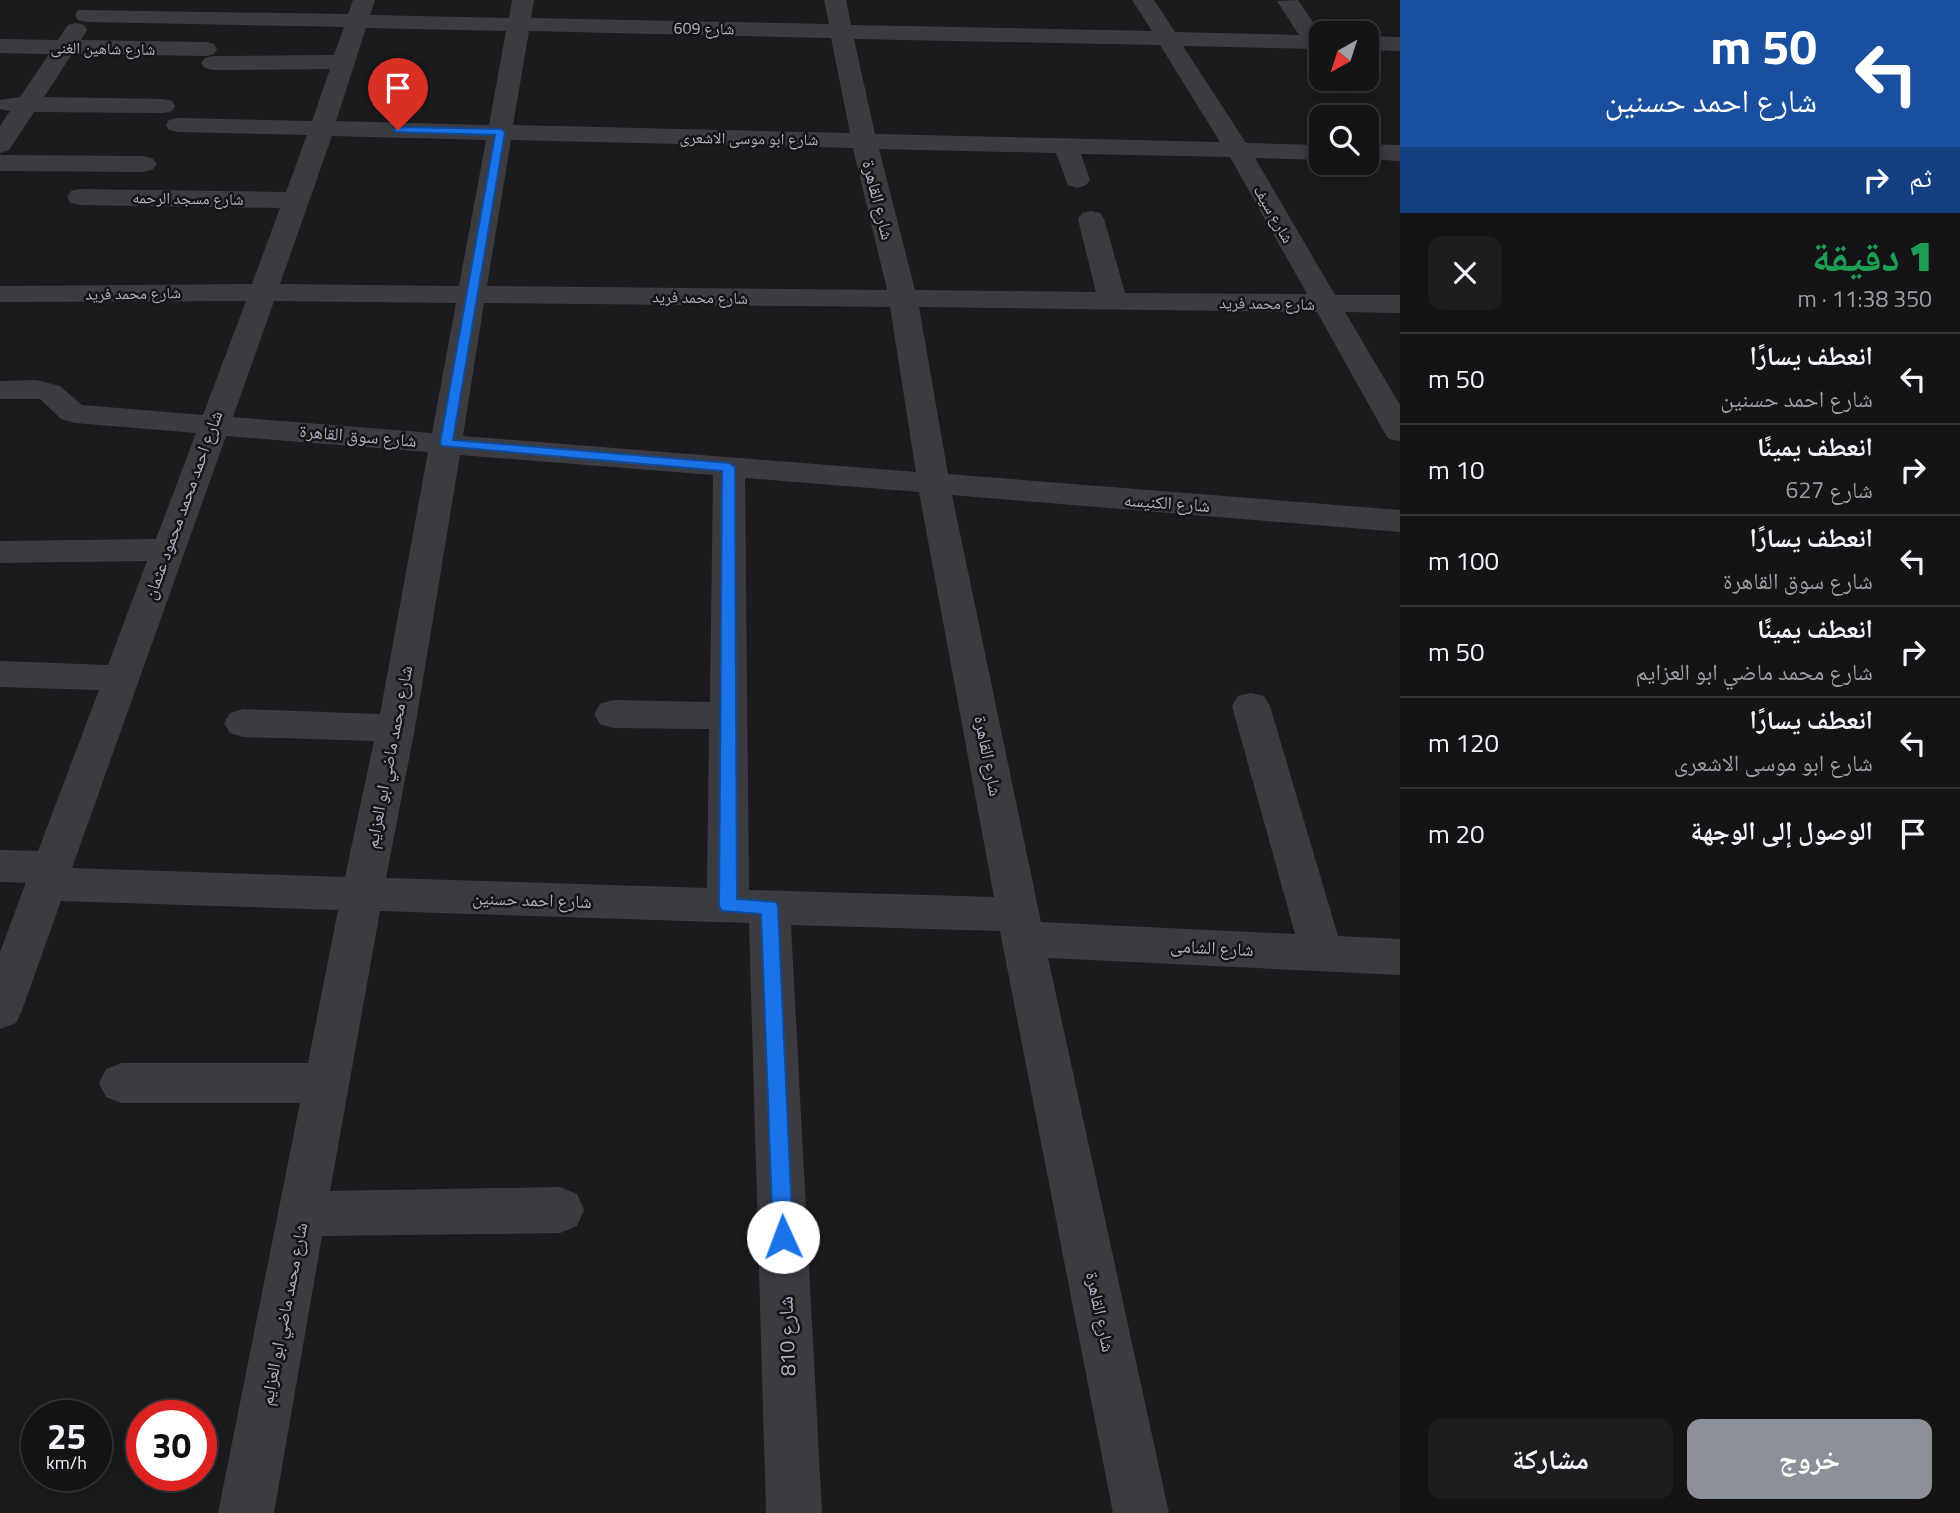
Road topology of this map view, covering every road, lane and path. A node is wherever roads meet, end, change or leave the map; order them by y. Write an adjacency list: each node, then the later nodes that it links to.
1 (1143, 0): 8 (street, شارع سيف)
2 (1288, 1): 7 (street)
3 (91, 7): 4 (street, شارع 609); 13 (street)
4 (360, 10): 5 (street, شارع 609); 14 (street, شارع احمد محمد محمود عثمان)
5 (521, 12): 6 (street, شارع 609); 18 (street, شارع محمد ماضي ابو العزايم)
6 (837, 16): 8 (street, شارع 609); 19 (street, شارع القاهرة)
7 (1309, 30)
8 (1166, 39): 9 (street, شارع 609); 22 (street, شارع سيف)
9 (1309, 42)
10 (1379, 43): 11 (street)
11 (1400, 44)
12 (0, 46): 13 (street, شارع شاهين الغنى)
13 (65, 47): 14 (street, شارع شاهين الغنى); 16 (street)
14 (344, 62): 17 (street, شارع احمد محمد محمود عثمان)
15 (0, 104): 16 (street, شارع ابو موسى الاشعرى)
16 (28, 105): 17 (street, شارع ابو موسى الاشعرى); 20 (street)
17 (322, 128): 18 (street, شارع ابو موسى الاشعرى); 30 (street, شارع احمد محمد محمود عثمان)
18 (500, 132): 19 (street, شارع ابو موسى الاشعرى); 34 (street, شارع محمد ماضي ابو العزايم)
19 (864, 141): 21 (street, شارع ابو موسى الاشعرى); 35 (street, شارع القاهرة)
20 (0, 145)
21 (1066, 146): 22 (street, شارع ابو موسى الاشعرى); 28 (street)
22 (1238, 150): 23 (street, شارع ابو موسى الاشعرى); 37 (street, شارع سيف)
23 (1309, 152)
24 (1379, 152): 25 (street)
25 (1400, 153)
26 (0, 163): 27 (street)
27 (144, 164)
28 (1077, 180)
29 (80, 197): 30 (street, شارع مسجد الرحمه)
30 (295, 200): 32 (street, شارع احمد محمد محمود عثمان)
31 (1091, 219): 36 (street)
32 (263, 292): 33 (street, شارع محمد فريد); 34 (street, شارع محمد فريد); 40 (street, شارع احمد محمد محمود عثمان)
33 (0, 294)
34 (473, 294): 35 (street, شارع محمد فريد); 42 (street, شارع محمد ماضي ابو العزايم)
35 (903, 299): 36 (street, شارع محمد فريد); 44 (street, شارع القاهرة)
36 (1113, 302): 37 (street, شارع محمد فريد)
37 (1325, 304): 38 (street, شارع محمد فريد); 41 (street, شارع سيف)
38 (1400, 304)
39 (0, 390): 40 (street, شارع سوق القاهرة)
40 (213, 424): 42 (street, شارع سوق القاهرة); 46 (street, شارع احمد محمد محمود عثمان)
41 (1400, 432)
42 (446, 443): 43 (street, شارع سوق القاهرة); 54 (street, شارع محمد ماضي ابو العزايم)
43 (729, 467): 44 (street, شارع سوق القاهرة); 52 (street, شارع 810)
44 (934, 485): 45 (street, شارع الكنيسه); 59 (street, شارع القاهرة)
45 (1400, 521)
46 (167, 550): 47 (street); 49 (street, شارع احمد محمد محمود عثمان)
47 (0, 552)
48 (0, 674): 49 (street)
49 (120, 678): 56 (street, شارع احمد محمد محمود عثمان)
50 (1251, 706): 60 (street)
51 (612, 715): 52 (street)
52 (728, 716): 58 (street, شارع 810)
53 (243, 723): 54 (street)
54 (396, 729): 57 (street, شارع محمد ماضي ابو العزايم)
55 (0, 866): 56 (street, شارع احمد حسنين)
56 (48, 876): 57 (street, شارع احمد حسنين); 62 (street, شارع احمد محمد محمود عثمان)
57 (362, 894): 58 (street, شارع احمد حسنين); 64 (street, شارع محمد ماضي ابو العزايم)
58 (749, 906): 59 (street, شارع احمد حسنين); 68 (street, شارع 810)
59 (1021, 927): 60 (street, شارع الشامى); 69 (street, شارع القاهرة)
60 (1322, 953): 61 (street, شارع الشامى)
61 (1400, 957)
62 (0, 1010)
63 (122, 1083): 64 (street)
64 (327, 1083): 66 (street, شارع محمد ماضي ابو العزايم)
65 (560, 1210): 66 (street)
66 (303, 1214): 67 (street, شارع محمد ماضي ابو العزايم)
67 (247, 1513)
68 (794, 1513)
69 (1141, 1513)

